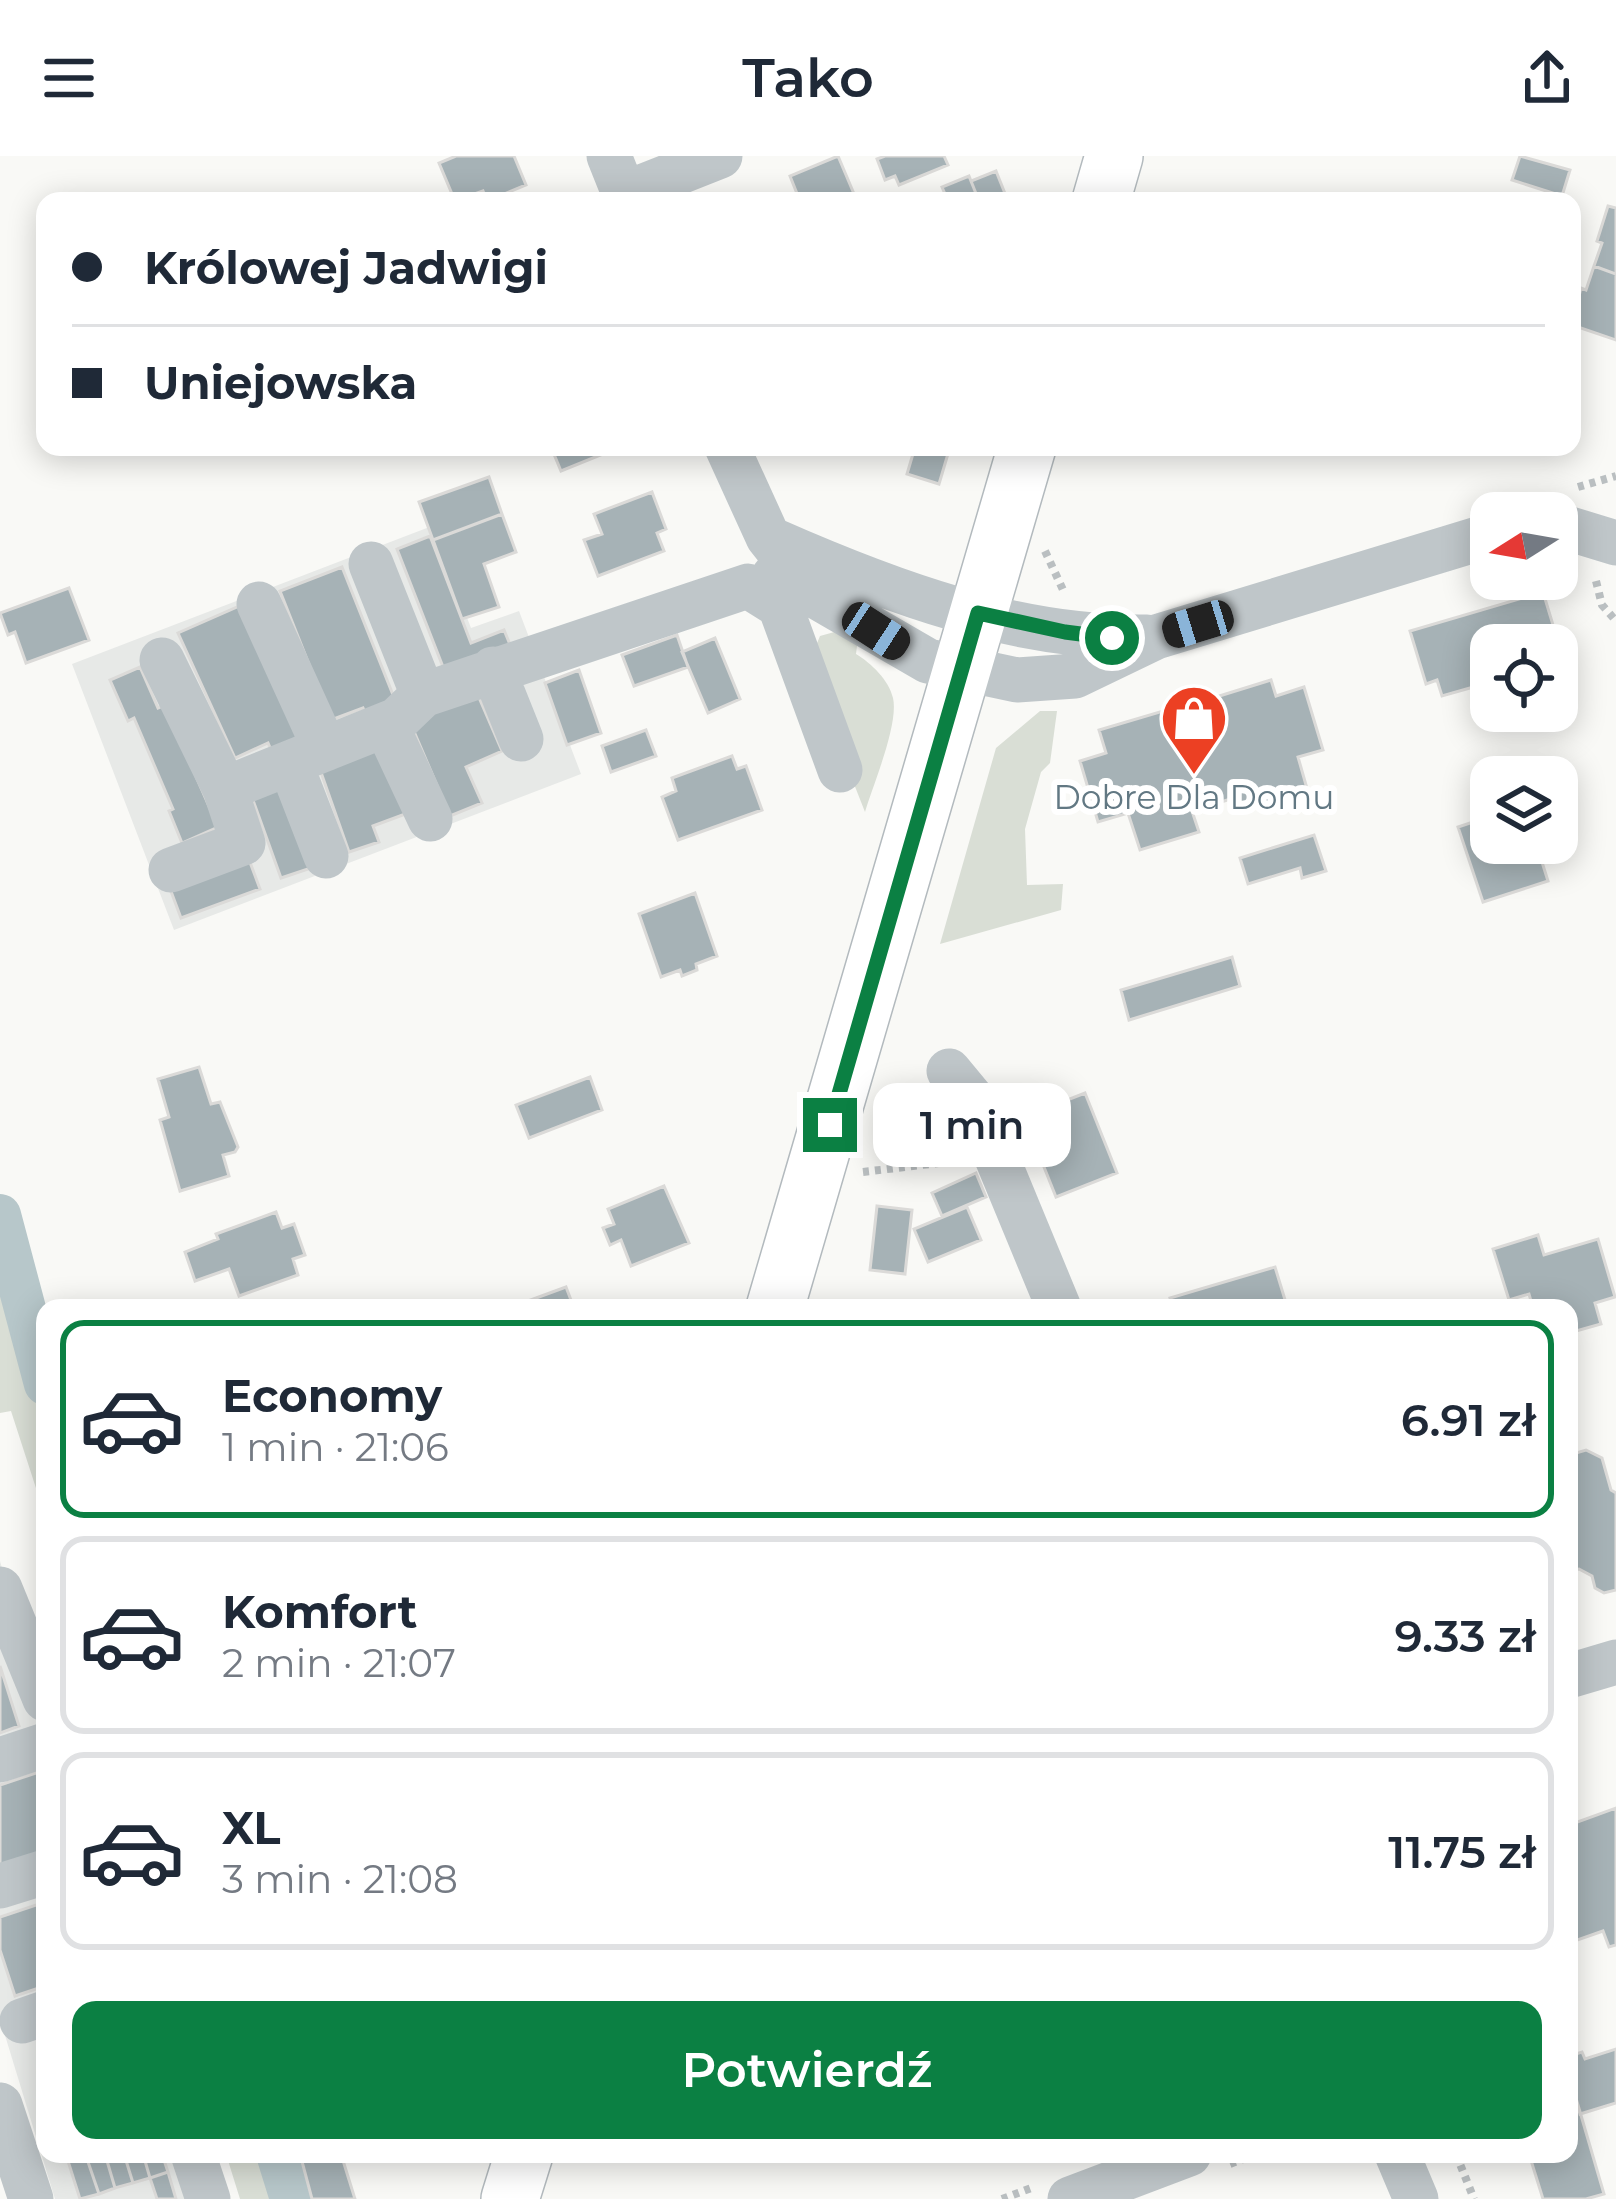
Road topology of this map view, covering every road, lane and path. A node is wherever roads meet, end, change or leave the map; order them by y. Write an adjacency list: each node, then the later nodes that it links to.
1 (720, 156): 3 (street)
2 (1114, 156): 4 (main road)
3 (620, 184)
4 (1104, 192)
5 (731, 456): 8 (street)
6 (1025, 456): 14 (main road)
7 (1578, 531): 10 (street)
8 (768, 537): 13 (street); 14 (street); 18 (street)
9 (1470, 542): 15 (street)
10 (1616, 543)
11 (370, 564): 19 (street)
12 (259, 604): 22 (street)
13 (780, 606): 17 (street); 23 (street)
14 (978, 613): 15 (street); 18 (main road)
15 (1156, 637): 18 (street)
16 (162, 659): 24 (street)
17 (493, 669): 19 (street); 21 (street)
18 (961, 671): 31 (main road)
19 (423, 695): 20 (street)
20 (386, 724): 22 (street); 25 (street)
21 (521, 739)
22 (308, 756): 24 (street); 26 (street)
23 (840, 770)
24 (224, 789): 27 (street)
25 (430, 819)
26 (326, 856)
27 (171, 871)
28 (949, 1071): 29 (street)
29 (998, 1156): 30 (path); 32 (street)
30 (851, 1174)
31 (779, 1299)
32 (1054, 1299)
33 (4, 1612): 36 (street)
34 (1616, 1662): 35 (street)
35 (1578, 1673)
36 (36, 1680)
37 (36, 1747): 38 (street)
38 (0, 1760)
39 (36, 1875): 40 (street)
40 (0, 1886)
41 (0, 2104): 47 (street)
42 (196, 2163): 48 (street)
43 (521, 2163): 49 (main road)
44 (1165, 2163): 50 (street)
45 (1401, 2163): 51 (street)
46 (1460, 2163): 52 (path)
47 (31, 2199)
48 (208, 2199)
49 (510, 2199)
50 (1070, 2199)
51 (1416, 2199)
52 (1474, 2199)

